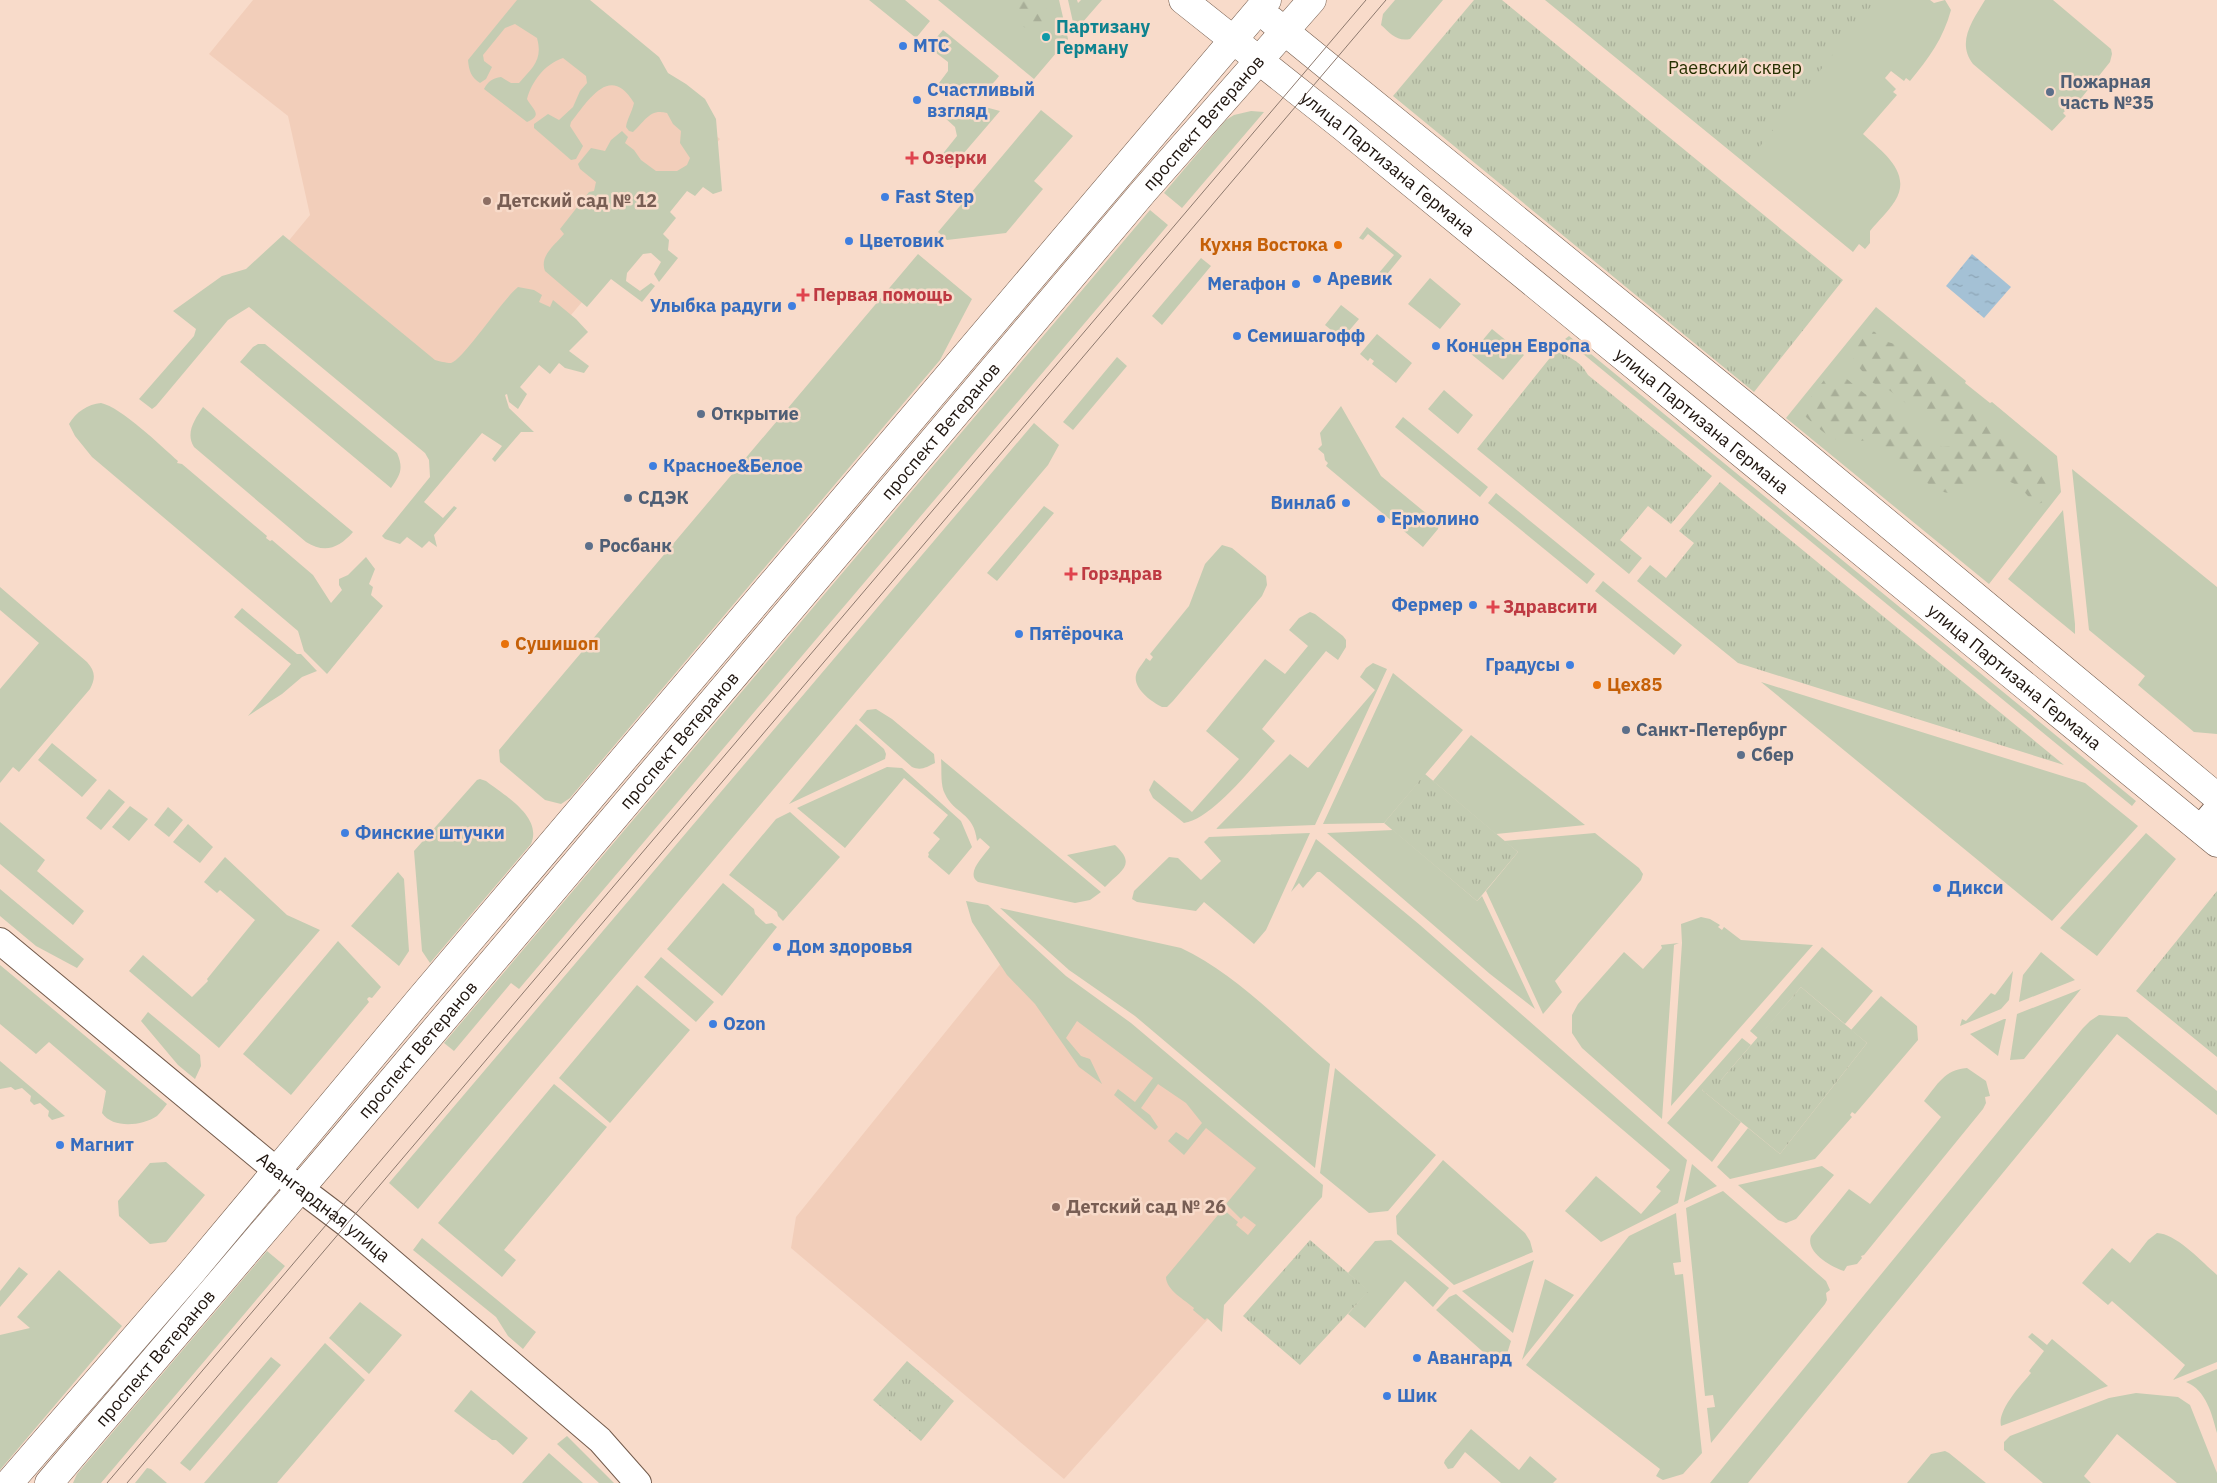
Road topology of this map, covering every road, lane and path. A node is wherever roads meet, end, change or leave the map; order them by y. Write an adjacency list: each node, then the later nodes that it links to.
1 (1183, 0): 5 (main road, улица Партизана Германа)
2 (1312, 0): 4 (main road, проспект Ветеранов)
3 (1257, 3): 4 (main road, улица Партизана Германа); 5 (main road, проспект Ветеранов)
4 (1285, 31): 6 (main road, проспект Ветеранов); 7 (main road, улица Партизана Германа)
5 (1234, 40): 6 (main road, улица Партизана Германа); 10 (main road, проспект Ветеранов)
6 (1259, 60): 8 (main road, улица Партизана Германа); 11 (main road, проспект Ветеранов)
7 (2217, 797)
8 (2211, 827)
9 (0, 941): 10 (street, Авангардная улица)
10 (277, 1171): 11 (street, Авангардная улица); 12 (main road, проспект Ветеранов)
11 (300, 1188): 13 (main road, проспект Ветеранов); 14 (street, Авангардная улица)
12 (9, 1483)
13 (49, 1483)
14 (638, 1483)

